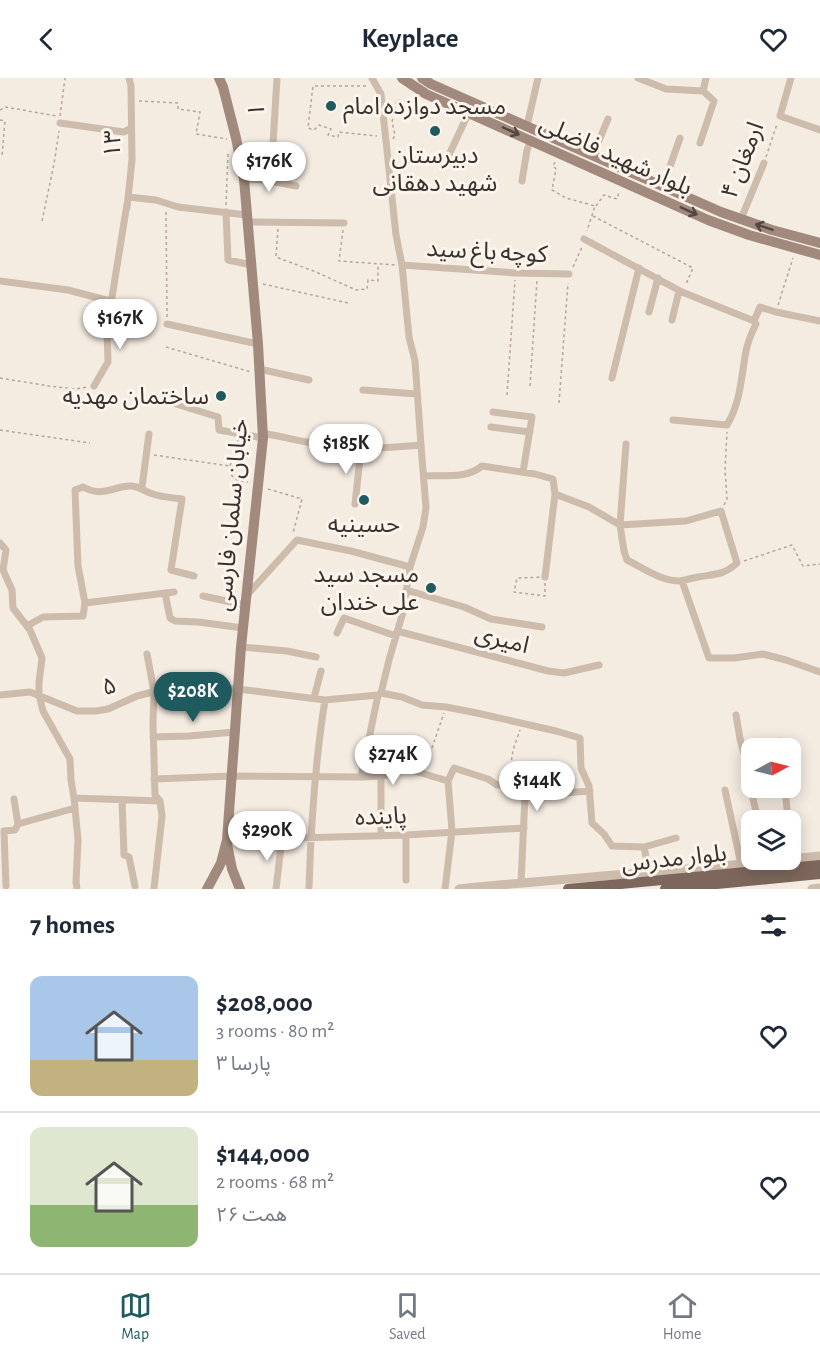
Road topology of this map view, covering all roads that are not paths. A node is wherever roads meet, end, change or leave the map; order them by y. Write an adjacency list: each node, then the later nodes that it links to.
1 (129, 78): 16 (street, ۱۳)
2 (277, 78): 21 (street, ۱)
3 (372, 78): 38 (street)
4 (403, 78): 12 (main road, بلوار شهید فاضلی)
5 (538, 78): 15 (street)
6 (638, 78): 11 (street)
7 (706, 78): 11 (street)
8 (791, 78): 17 (street)
9 (425, 79): 15 (main road, بلوار شهید فاضلی)
10 (222, 81): 25 (main road, خیابان سلمان فارسی)
11 (703, 92): 20 (street)
12 (469, 112): 19 (main road, بلوار شهید فاضلی, one-way to 19); 23 (street)
13 (608, 119): 22 (street)
14 (60, 120): 16 (street)
15 (527, 126): 22 (main road, بلوار شهید فاضلی)
16 (131, 128): 29 (street, ۱۳)
17 (820, 130)
18 (680, 138): 28 (street)
19 (531, 140): 26 (street); 36 (main road, بلوار شهید فاضلی, one-way to 36)
20 (700, 143)
21 (273, 144)
22 (593, 155): 28 (main road, بلوار شهید فاضلی)
23 (447, 159)
24 (764, 163): 32 (street, ارمغان ۴)
25 (244, 179): 27 (street); 31 (main road, خیابان سلمان فارسی)
26 (522, 181)
27 (296, 186)
28 (663, 186): 32 (main road, بلوار شهید فاضلی)
29 (127, 204): 30 (street); 44 (street, ۱۳)
30 (226, 212): 31 (street); 37 (street)
31 (247, 219): 33 (street); 37 (main road, خیابان سلمان فارسی)
32 (741, 219): 35 (main road, بلوار شهید فاضلی, one-way to 32)
33 (344, 223)
34 (584, 239): 39 (street)
35 (820, 243)
36 (820, 255)
37 (252, 265): 50 (main road, خیابان سلمان فارسی)
38 (402, 265): 40 (street, کوچه باغ سید); 56 (street)
39 (639, 268): 41 (street); 52 (street)
40 (569, 274)
41 (658, 278): 43 (street); 45 (street)
42 (0, 281): 44 (street)
43 (681, 291): 46 (street); 47 (street)
44 (110, 301): 54 (street, ۱۳)
45 (649, 312)
46 (672, 320)
47 (754, 321): 48 (street); 59 (street)
48 (820, 321)
49 (167, 324): 50 (street)
50 (258, 344): 51 (main road, خیابان سلمان فارسی)
51 (260, 372): 53 (street); 63 (main road, خیابان سلمان فارسی)
52 (612, 378)
53 (309, 380)
54 (94, 386)
55 (363, 390): 56 (street)
56 (417, 394): 65 (street)
57 (173, 403): 63 (street)
58 (493, 412): 61 (street)
59 (673, 420)
60 (491, 427): 61 (street)
61 (530, 432): 67 (street)
62 (149, 434): 69 (street)
63 (262, 436): 66 (street); 82 (main road, خیابان سلمان فارسی)
64 (626, 444): 72 (street)
65 (421, 445): 66 (street); 68 (street)
66 (361, 449): 71 (street)
67 (523, 472): 68 (street); 70 (street)
68 (424, 476): 74 (street)
69 (142, 487): 75 (street); 83 (street)
70 (555, 494): 72 (street); 76 (street)
71 (355, 504)
72 (620, 525): 77 (street); 77 (street)
73 (0, 543): 84 (street)
74 (410, 567): 78 (street); 82 (street)
75 (194, 576)
76 (545, 577)
77 (682, 581): 94 (street)
78 (406, 590): 85 (street); 88 (street)
79 (174, 592): 80 (street)
80 (165, 593): 83 (street); 86 (street)
81 (203, 596): 82 (street)
82 (246, 600): 86 (main road, خیابان سلمان فارسی)
83 (85, 603): 84 (street)
84 (27, 626): 99 (street)
85 (542, 627)
86 (243, 628): 89 (main road, خیابان سلمان فارسی)
87 (338, 633): 88 (street, امیری)
88 (397, 633): 92 (street, امیری); 97 (street)
89 (241, 647): 91 (street); 95 (main road, خیابان سلمان فارسی)
90 (147, 654): 96 (street)
91 (316, 657)
92 (599, 665)
93 (321, 672): 100 (street)
94 (820, 672)
95 (238, 688): 96 (street, ۵); 100 (street, ۵); 103 (main road, خیابان سلمان فارسی)
96 (154, 692): 99 (street, ۵); 104 (street)
97 (380, 694): 101 (street, ۵); 108 (street); 112 (street, ۵)
98 (0, 695): 99 (street, ۵)
99 (39, 695): 114 (street)
100 (314, 699): 101 (street, ۵)
101 (325, 700): 106 (street)
102 (736, 715): 119 (street)
103 (235, 732): 104 (street); 105 (main road, خیابان سلمان فارسی)
104 (153, 737): 109 (street)
105 (232, 776): 106 (street); 109 (street); 128 (main road, خیابان سلمان فارسی)
106 (317, 776): 108 (street); 125 (street)
107 (381, 776): 108 (street); 110 (street); 124 (street)
108 (361, 777)
109 (154, 779): 117 (street)
110 (448, 781): 113 (street); 122 (street)
111 (725, 790): 132 (street)
112 (590, 791): 113 (street); 129 (street)
113 (525, 796): 121 (street)
114 (74, 798): 116 (street); 118 (street)
115 (14, 799): 120 (street)
116 (122, 800): 117 (street); 139 (street)
117 (160, 801): 143 (street)
118 (75, 808): 120 (street); 142 (street)
119 (756, 810)
120 (18, 824): 138 (street)
121 (524, 828): 122 (street, پاینده); 137 (street)
122 (452, 831): 123 (street, پاینده); 147 (street)
123 (405, 835): 124 (street, پاینده); 136 (street)
124 (381, 836): 125 (street, پاینده)
125 (311, 837): 126 (street, پاینده); 140 (street)
126 (282, 838): 128 (street, پاینده); 146 (street)
127 (676, 838): 129 (street)
128 (227, 840): 144 (main road, خیابان سلمان فارسی); 145 (main road, خیابان سلمان فارسی)
129 (644, 847): 134 (street)
130 (820, 856): 131 (street)
131 (801, 858)
132 (741, 864): 134 (street)
133 (820, 865): 149 (main road, بلوار مدرس)
134 (649, 872): 137 (street)
135 (820, 874): 150 (main road, بلوار مدرس)
136 (406, 880)
137 (521, 883): 148 (street)
138 (6, 886)
139 (135, 886)
140 (309, 887)
141 (820, 888): 151 (street)
142 (77, 889)
143 (154, 889)
144 (207, 889)
145 (240, 889)
146 (276, 889)
147 (445, 889)
148 (459, 889)
149 (568, 889)
150 (665, 889)
151 (813, 889)

